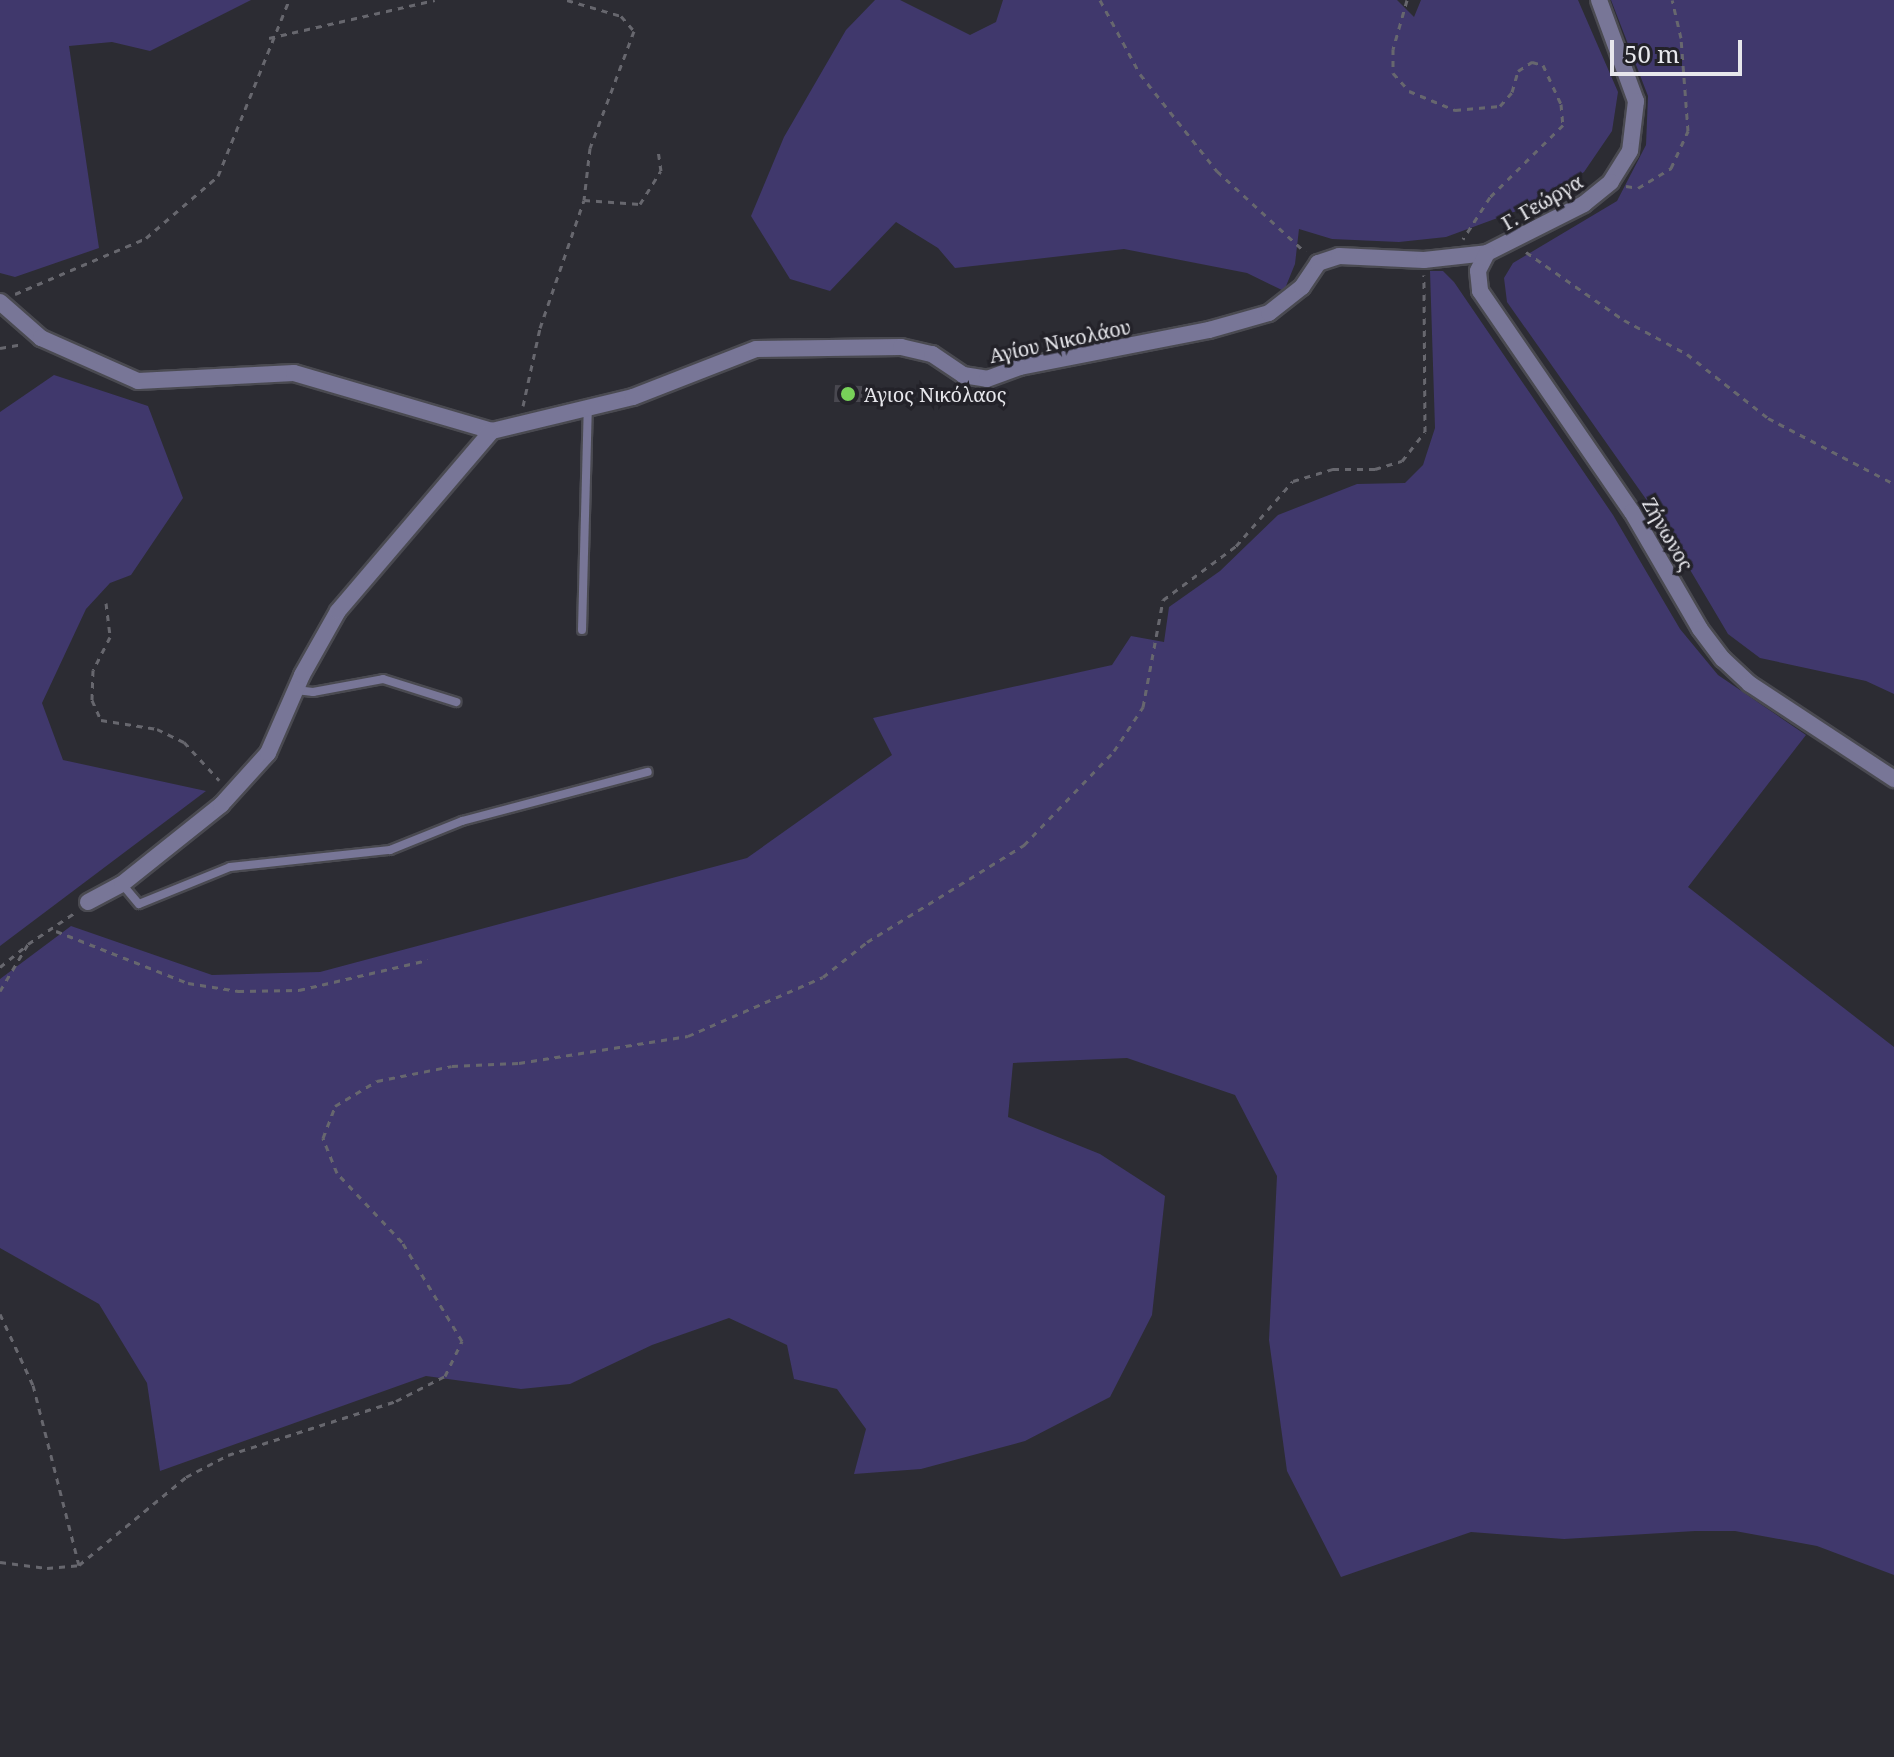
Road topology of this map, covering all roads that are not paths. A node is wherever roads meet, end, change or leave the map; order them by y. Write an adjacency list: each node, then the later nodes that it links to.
1 (1599, 0): 2 (street, Γ. Γεώργα)
2 (1487, 253): 4 (street, Αγίου Νικολάου); 10 (street, Ζήνωνος)
3 (7, 298): 5 (street)
4 (588, 408): 5 (street, Αγίου Νικολάου); 6 (lane)
5 (492, 431): 7 (street)
6 (582, 630)
7 (296, 690): 8 (lane); 11 (street)
8 (456, 702)
9 (648, 772): 11 (lane)
10 (1894, 779)
11 (122, 884): 12 (street)
12 (88, 902)

